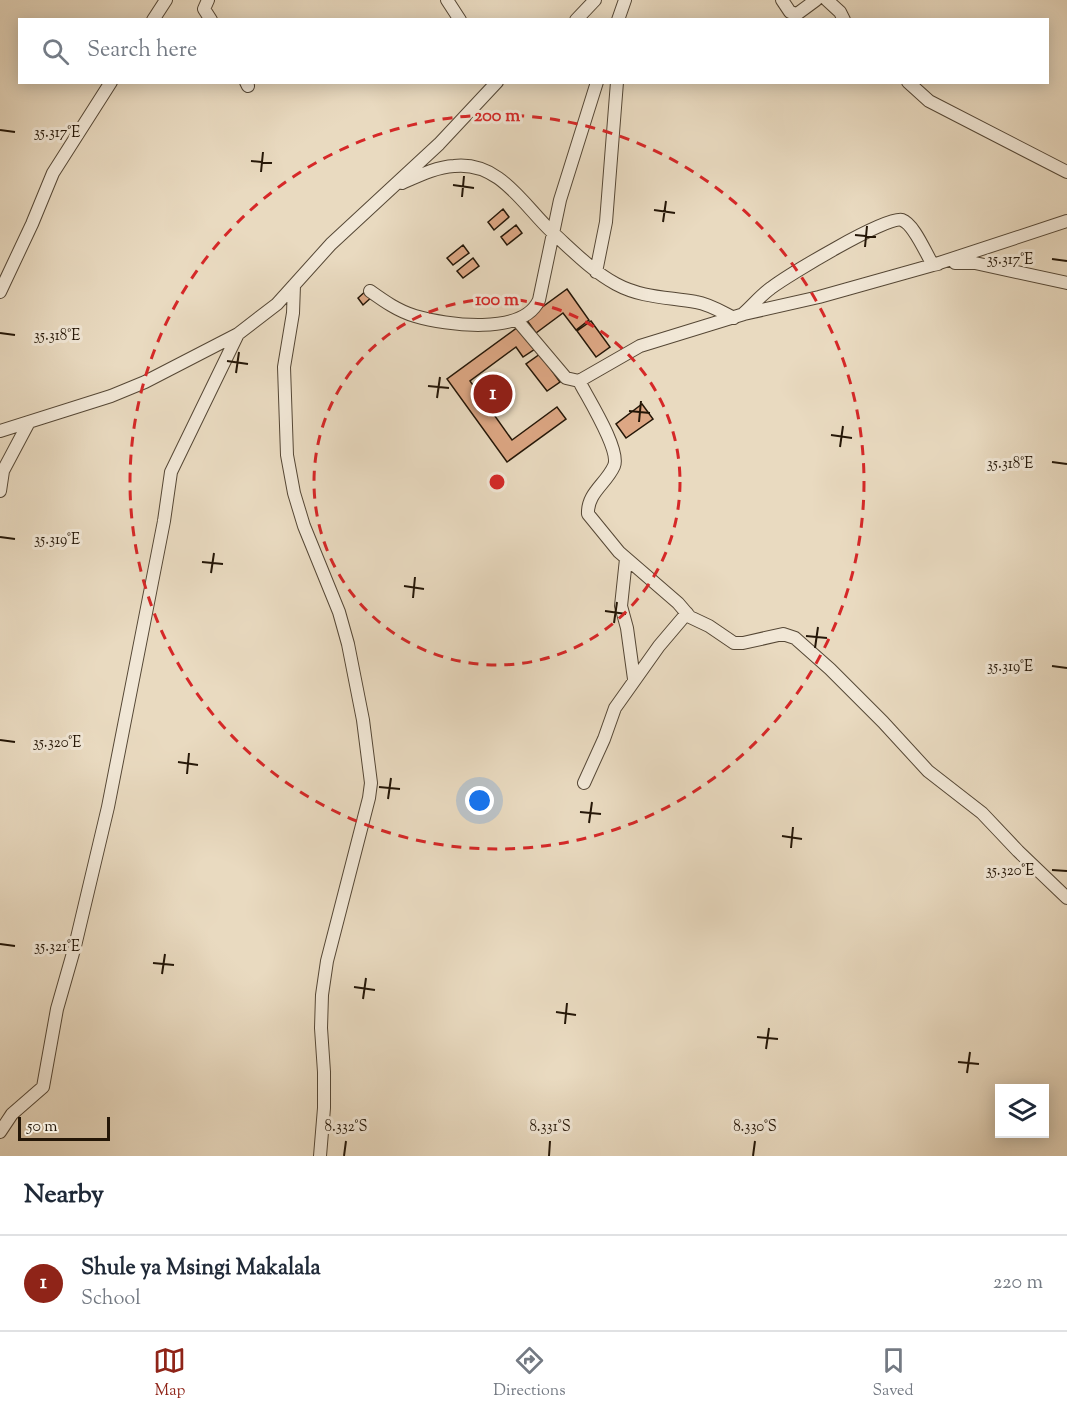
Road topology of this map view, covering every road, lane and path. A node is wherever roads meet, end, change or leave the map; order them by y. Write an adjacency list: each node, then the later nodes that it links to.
1 (166, 0): 9 (street)
2 (208, 0): 10 (street)
3 (447, 0): 11 (street)
4 (595, 0): 12 (street)
5 (625, 0): 13 (street)
6 (782, 0): 7 (street)
7 (816, 0)
8 (829, 1): 14 (street)
9 (154, 18)
10 (210, 18)
11 (459, 18)
12 (578, 18)
13 (619, 18)
14 (843, 18)
15 (110, 84): 29 (street)
16 (495, 84): 21 (street)
17 (596, 84): 23 (street)
18 (617, 84): 25 (street)
19 (910, 84): 20 (street)
20 (1067, 172)
21 (393, 186): 23 (street); 27 (street)
22 (1067, 221): 24 (street)
23 (552, 232): 25 (street); 31 (street)
24 (933, 265): 26 (street); 30 (street); 30 (street)
25 (596, 272): 30 (street)
26 (1067, 283)
27 (294, 285): 32 (street); 43 (street)
28 (370, 291): 31 (street)
29 (0, 292)
30 (739, 316): 33 (street)
31 (517, 320): 33 (street)
32 (238, 334): 34 (street); 42 (street)
33 (579, 381): 37 (street)
34 (29, 422): 35 (street); 36 (street)
35 (0, 431)
36 (0, 491)
37 (626, 559): 38 (street); 39 (street)
38 (687, 614): 39 (street); 41 (street)
39 (634, 679): 40 (street)
40 (584, 783)
41 (1067, 898)
42 (0, 1132)
43 (320, 1156)

